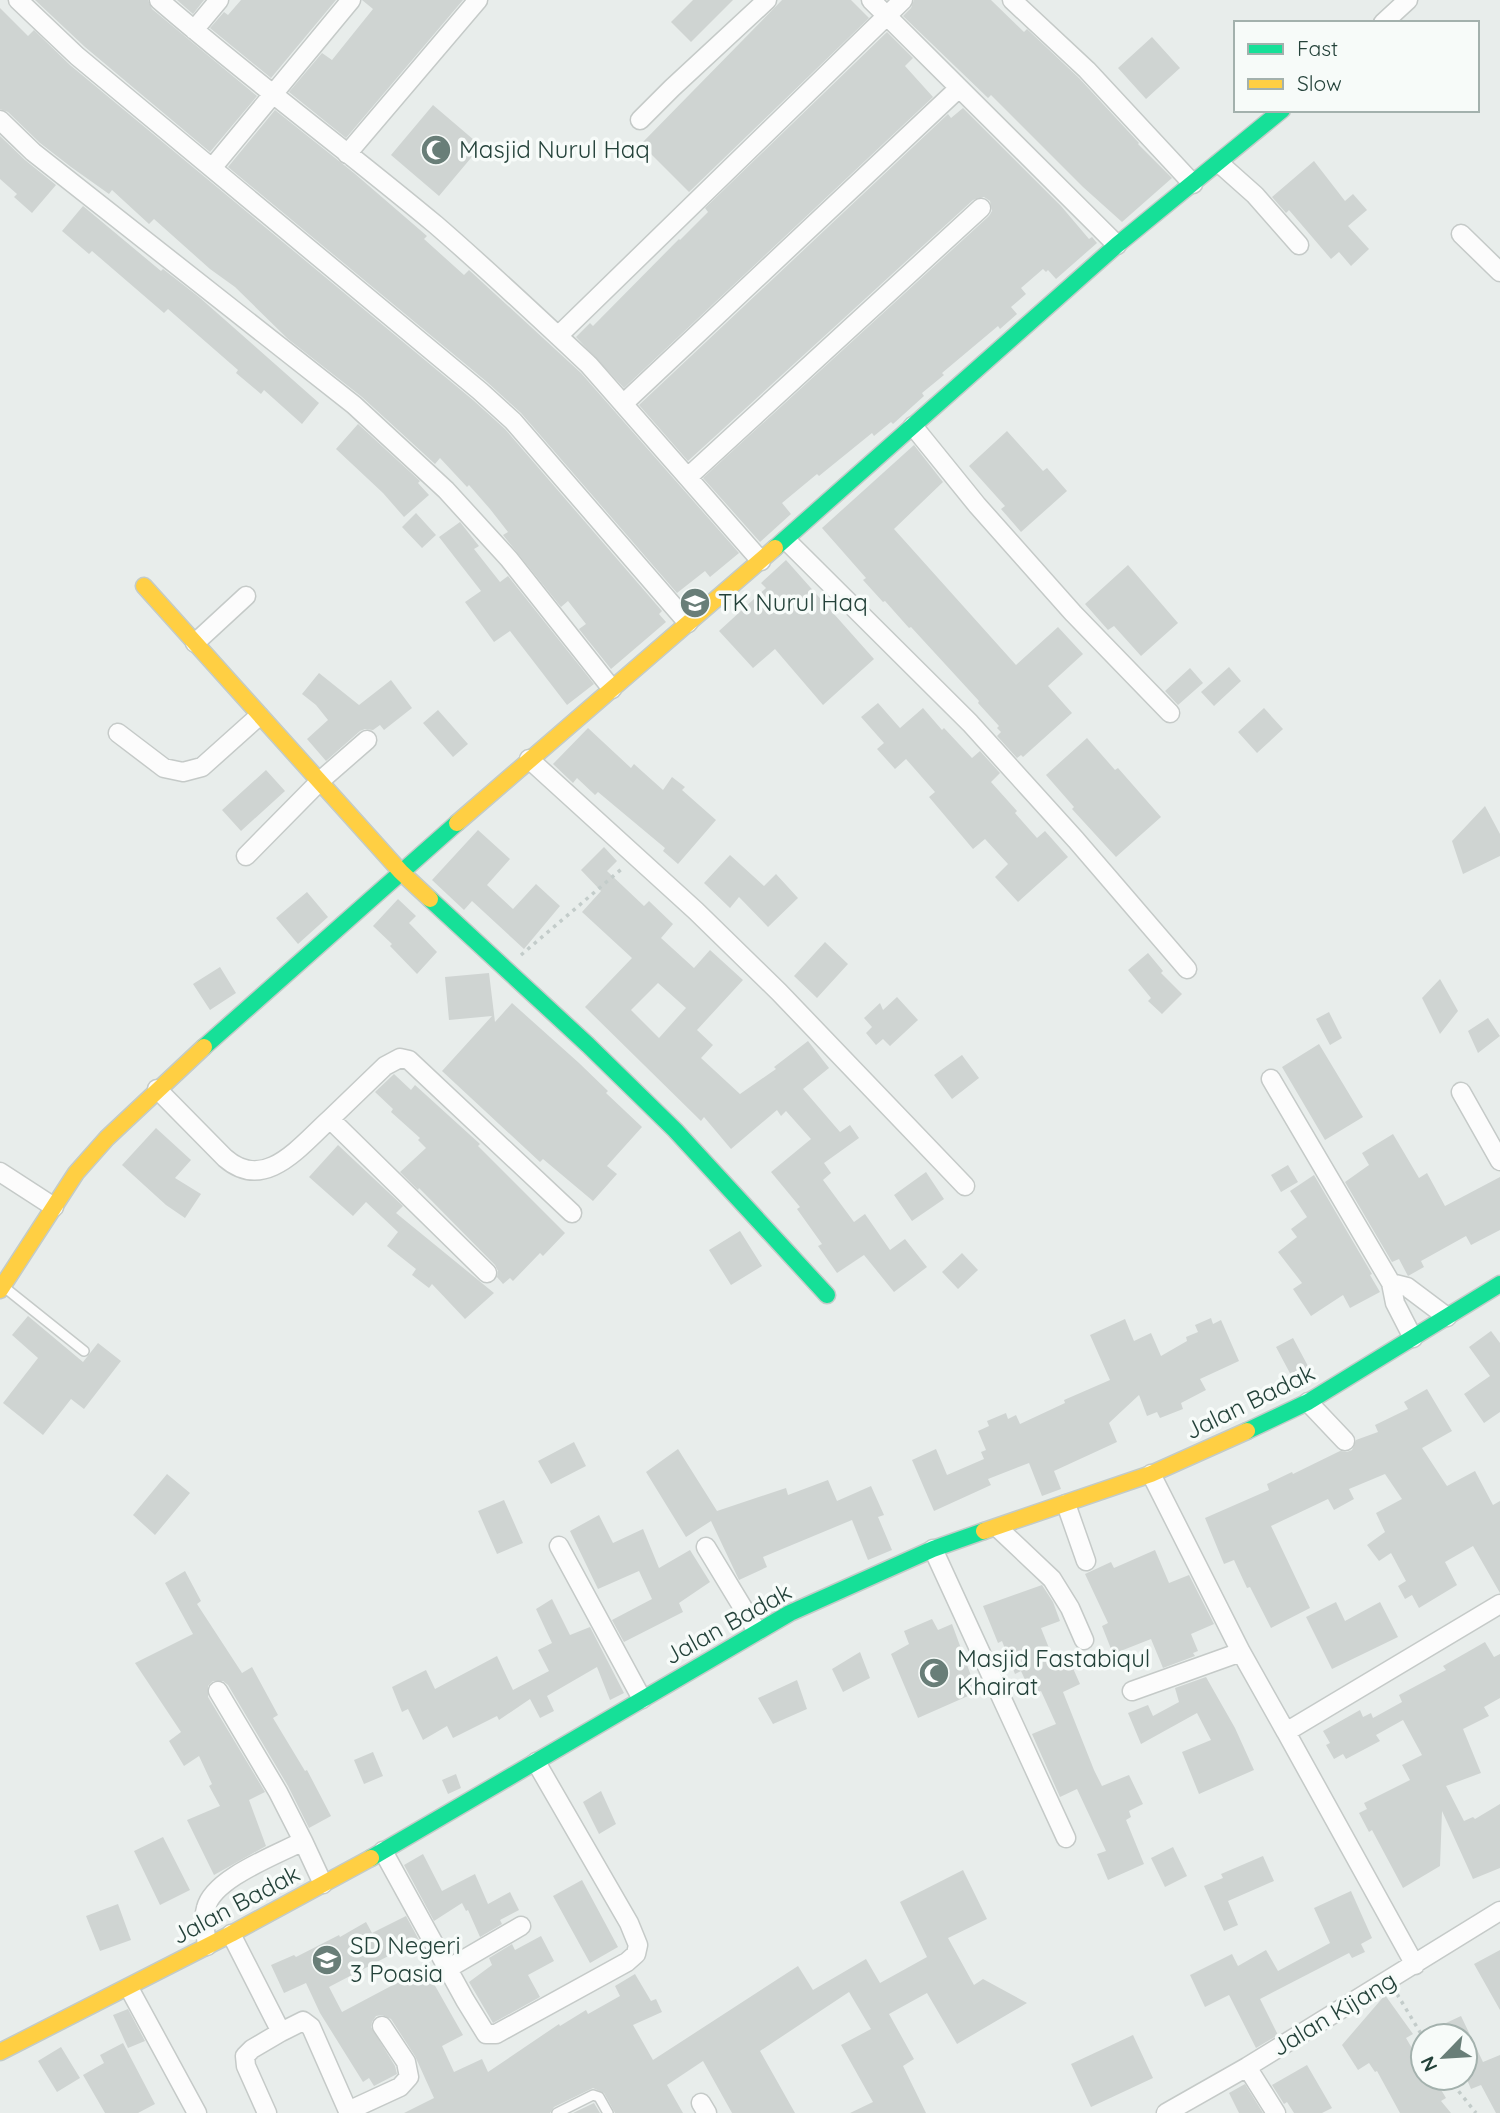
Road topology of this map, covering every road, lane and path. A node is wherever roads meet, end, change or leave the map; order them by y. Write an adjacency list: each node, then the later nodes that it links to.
1 (18, 0): 21 (street)
2 (159, 0): 13 (street)
3 (219, 0): 13 (street)
4 (351, 0): 15 (street)
5 (478, 0): 19 (street)
6 (767, 0): 18 (street)
7 (871, 0): 11 (street)
8 (903, 0): 11 (street)
9 (1012, 0): 22 (street)
10 (1408, 0): 12 (street)
11 (887, 16): 14 (street); 28 (street)
12 (1385, 21)
13 (194, 30): 15 (street)
14 (959, 88): 25 (street); 29 (street)
15 (272, 93): 19 (street); 21 (street)
16 (1280, 112): 20 (street)
17 (0, 120): 38 (street)
18 (640, 120)
19 (347, 154): 28 (street)
20 (1219, 163): 22 (street); 26 (street)
21 (212, 168): 36 (street)
22 (1193, 184): 25 (street)
23 (981, 208): 31 (street)
24 (1461, 234): 27 (street)
25 (1117, 245): 30 (street)
26 (1299, 245)
27 (1500, 272)
28 (558, 337): 29 (street)
29 (623, 404): 31 (street)
30 (913, 426): 32 (street); 39 (street)
31 (688, 477): 33 (street)
32 (786, 540): 33 (street); 49 (street)
33 (761, 561): 36 (street)
34 (144, 586): 37 (street)
35 (246, 596): 37 (street)
36 (688, 623): 38 (street)
37 (195, 643): 40 (street)
38 (611, 689): 43 (street)
39 (1170, 713)
40 (259, 716): 41 (street); 44 (street)
41 (118, 733)
42 (367, 740): 44 (street)
43 (529, 759): 46 (street); 47 (street)
44 (320, 780): 45 (street); 47 (street)
45 (246, 856)
46 (636, 856): 48 (path); 56 (street)
47 (401, 872): 48 (street); 51 (street)
48 (505, 968): 63 (street)
49 (1187, 969)
50 (1271, 1079): 60 (street)
51 (157, 1088): 53 (street); 57 (street)
52 (1461, 1092): 54 (street)
53 (330, 1119): 58 (street); 59 (street)
54 (1500, 1161)
55 (0, 1172): 57 (street)
56 (965, 1186)
57 (54, 1207): 62 (street)
58 (572, 1213)
59 (487, 1273)
60 (1391, 1283): 64 (street); 65 (street)
61 (1500, 1284): 64 (street, Jalan Badak)
62 (1, 1288): 66 (lane)
63 (827, 1295)
64 (1447, 1317): 65 (street, Jalan Badak)
65 (1413, 1338): 67 (street, Jalan Badak)
66 (84, 1351)
67 (1308, 1402): 68 (street); 69 (street, Jalan Badak)
68 (1345, 1441)
69 (1151, 1474): 70 (street, Jalan Badak); 79 (street)
70 (1066, 1504): 71 (street, Jalan Badak); 75 (street)
71 (998, 1528): 74 (street, Jalan Badak); 78 (street)
72 (559, 1546): 82 (street)
73 (706, 1547): 77 (street)
74 (933, 1549): 77 (street, Jalan Badak); 85 (street)
75 (1086, 1561)
76 (1500, 1604): 83 (street)
77 (757, 1631): 82 (street, Jalan Badak)
78 (1084, 1640)
79 (1241, 1652): 81 (street); 83 (street)
80 (218, 1691): 86 (street)
81 (1132, 1691)
82 (642, 1699): 84 (street, Jalan Badak)
83 (1286, 1731): 93 (street)
84 (536, 1762): 87 (street, Jalan Badak); 94 (street)
85 (1066, 1838)
86 (303, 1841): 88 (street); 92 (street)
87 (383, 1851): 88 (street, Jalan Badak); 94 (street)
88 (323, 1884): 91 (street, Jalan Badak)
89 (1500, 1911): 93 (street, Jalan Kijang)
90 (521, 1926): 94 (street)
91 (231, 1934): 92 (street, Jalan Badak); 99 (street)
92 (207, 1946): 96 (street, Jalan Badak)
93 (1415, 1965): 95 (street, Jalan Kijang)
94 (449, 1968)
95 (1389, 1981): 97 (path); 101 (street, Jalan Kijang)
96 (128, 1988): 100 (street, Jalan Badak); 104 (street)
97 (1414, 2022)
98 (382, 2026): 103 (street)
99 (281, 2032): 103 (street); 105 (street)
100 (0, 2052)
101 (1247, 2067): 108 (street, Jalan Kijang); 109 (street)
102 (1459, 2092): 110 (path)
103 (346, 2112)
104 (197, 2113)
105 (267, 2113)
106 (557, 2113): 107 (lane)
107 (608, 2113)
108 (1166, 2113)
109 (1276, 2113)
110 (1476, 2113)

